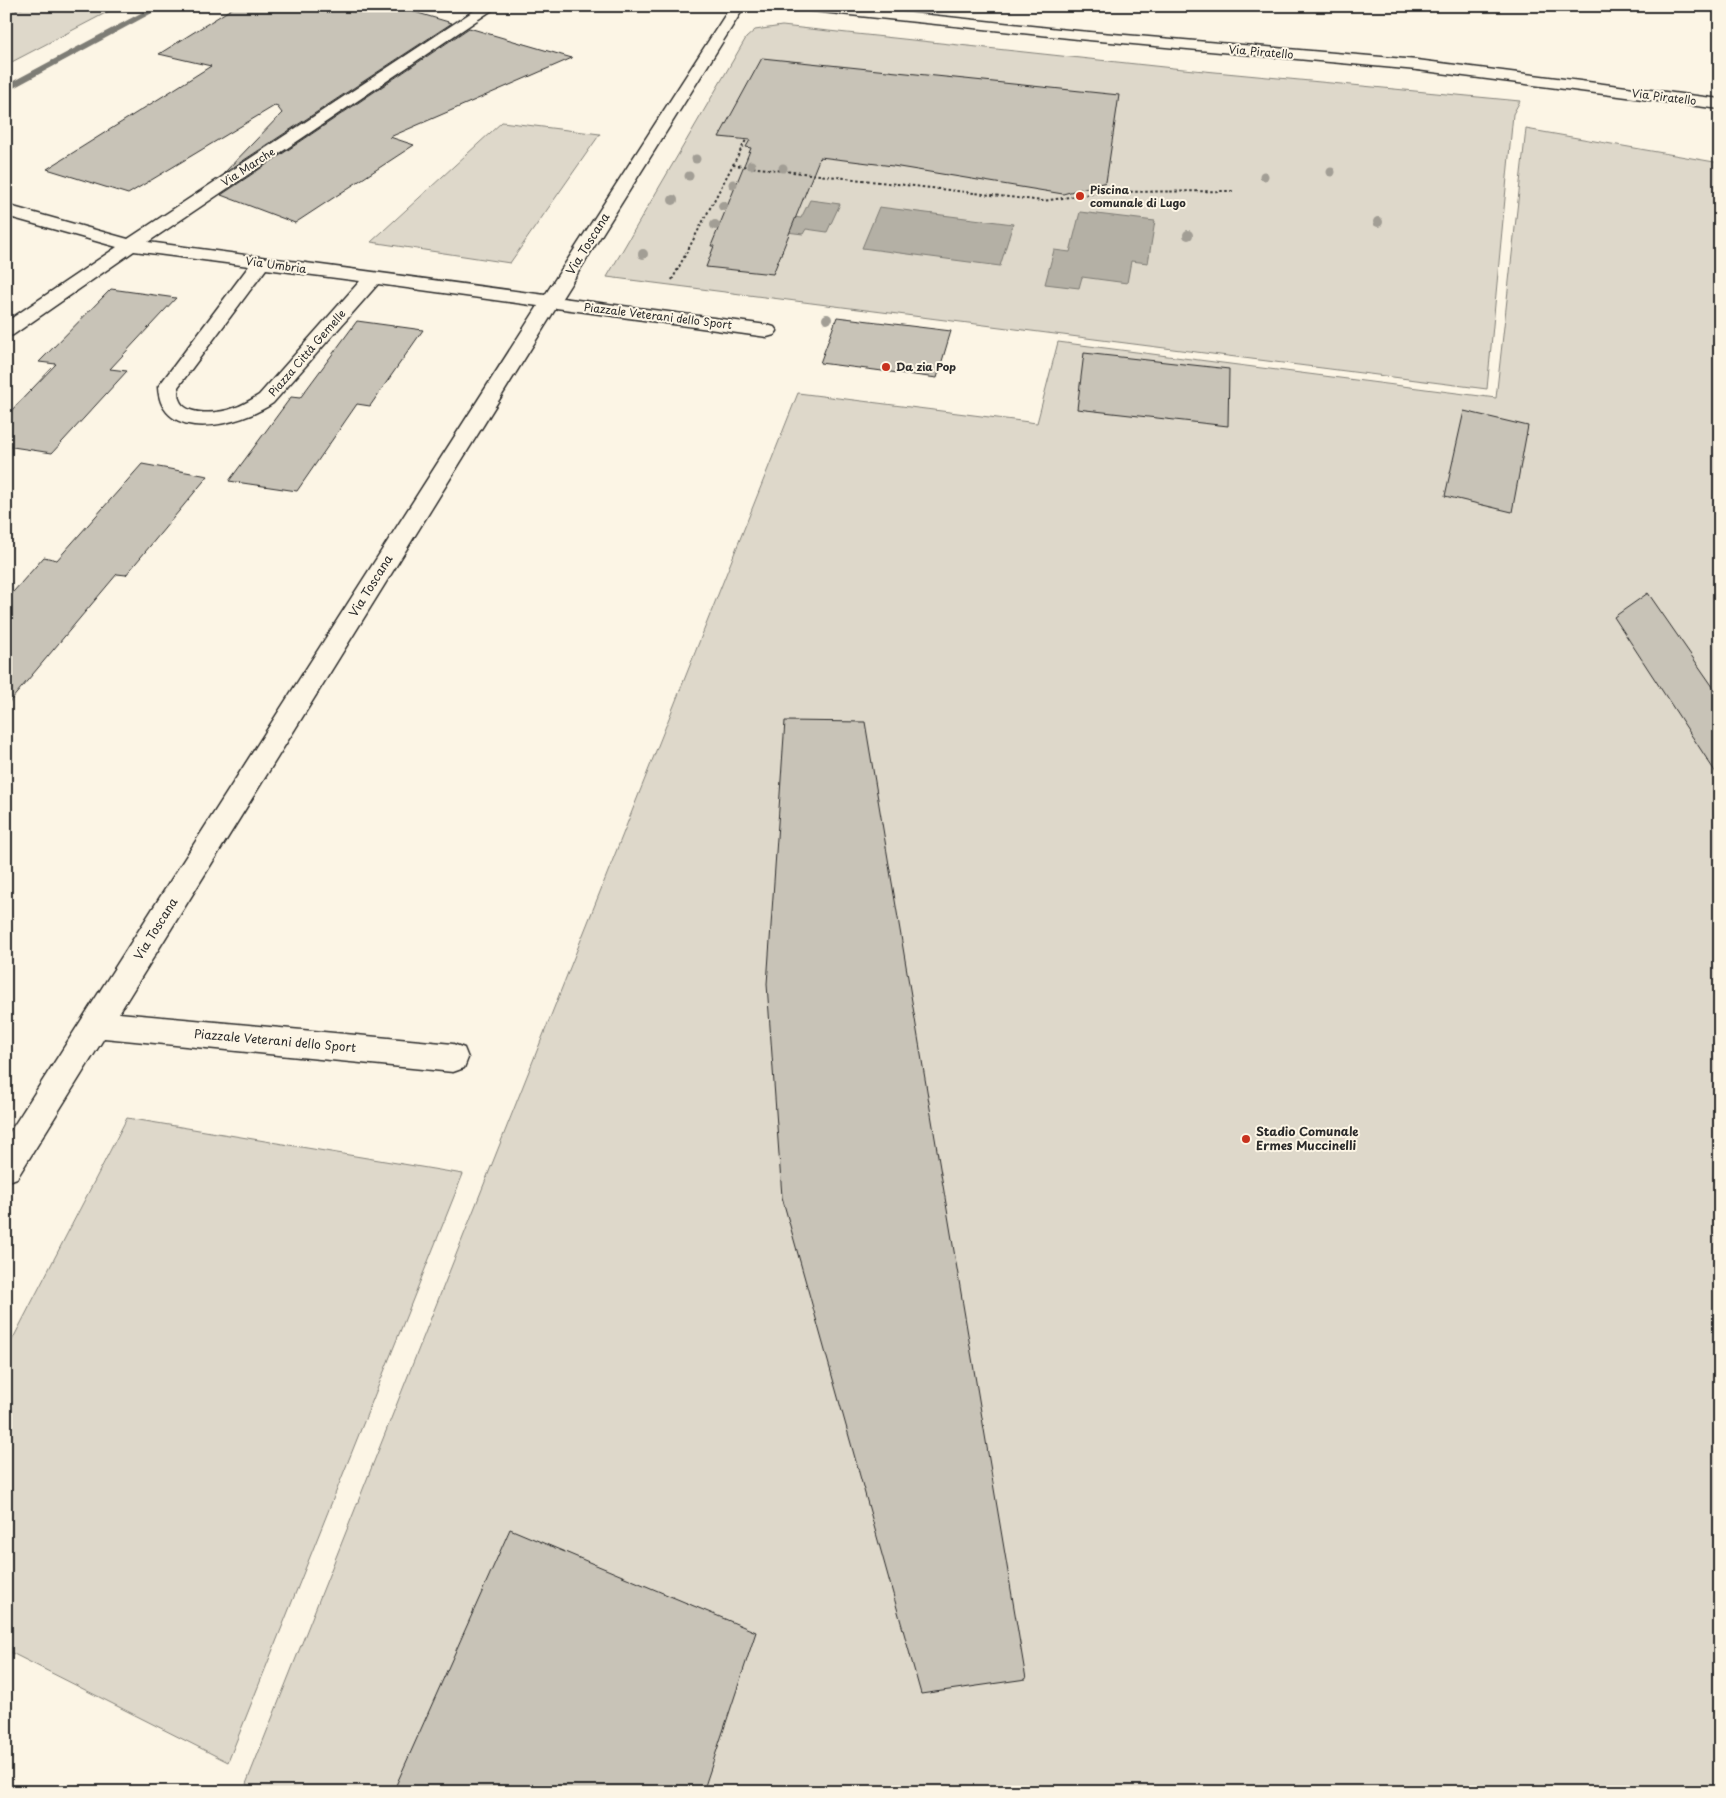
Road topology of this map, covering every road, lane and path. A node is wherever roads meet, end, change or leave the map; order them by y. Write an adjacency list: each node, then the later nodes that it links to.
1 (26, 6): 5 (path)
2 (491, 6): 11 (street, Via Marche)
3 (738, 6): 14 (street, Via Toscana)
4 (802, 6): 6 (street, Via Piratello)
5 (6, 13)
6 (1720, 104)
7 (746, 140): 8 (path)
8 (733, 165): 9 (path); 15 (path)
9 (1233, 191)
10 (6, 210): 11 (street, Via Umbria)
11 (131, 245): 12 (street, Via Umbria); 16 (street, Via Marche)
12 (261, 263): 13 (street, Via Umbria); 13 (street, Piazza Città Gemelle)
13 (373, 278): 14 (street, Via Umbria)
14 (550, 302): 15 (street, Piazzale Veterani dello Sport); 18 (street, Via Toscana)
15 (652, 316): 17 (street, Piazzale Veterani dello Sport)
16 (6, 331)
17 (767, 331)
18 (97, 1024): 19 (street, Piazzale Veterani dello Sport); 20 (street, Via Toscana)
19 (453, 1058)
20 (6, 1167)

